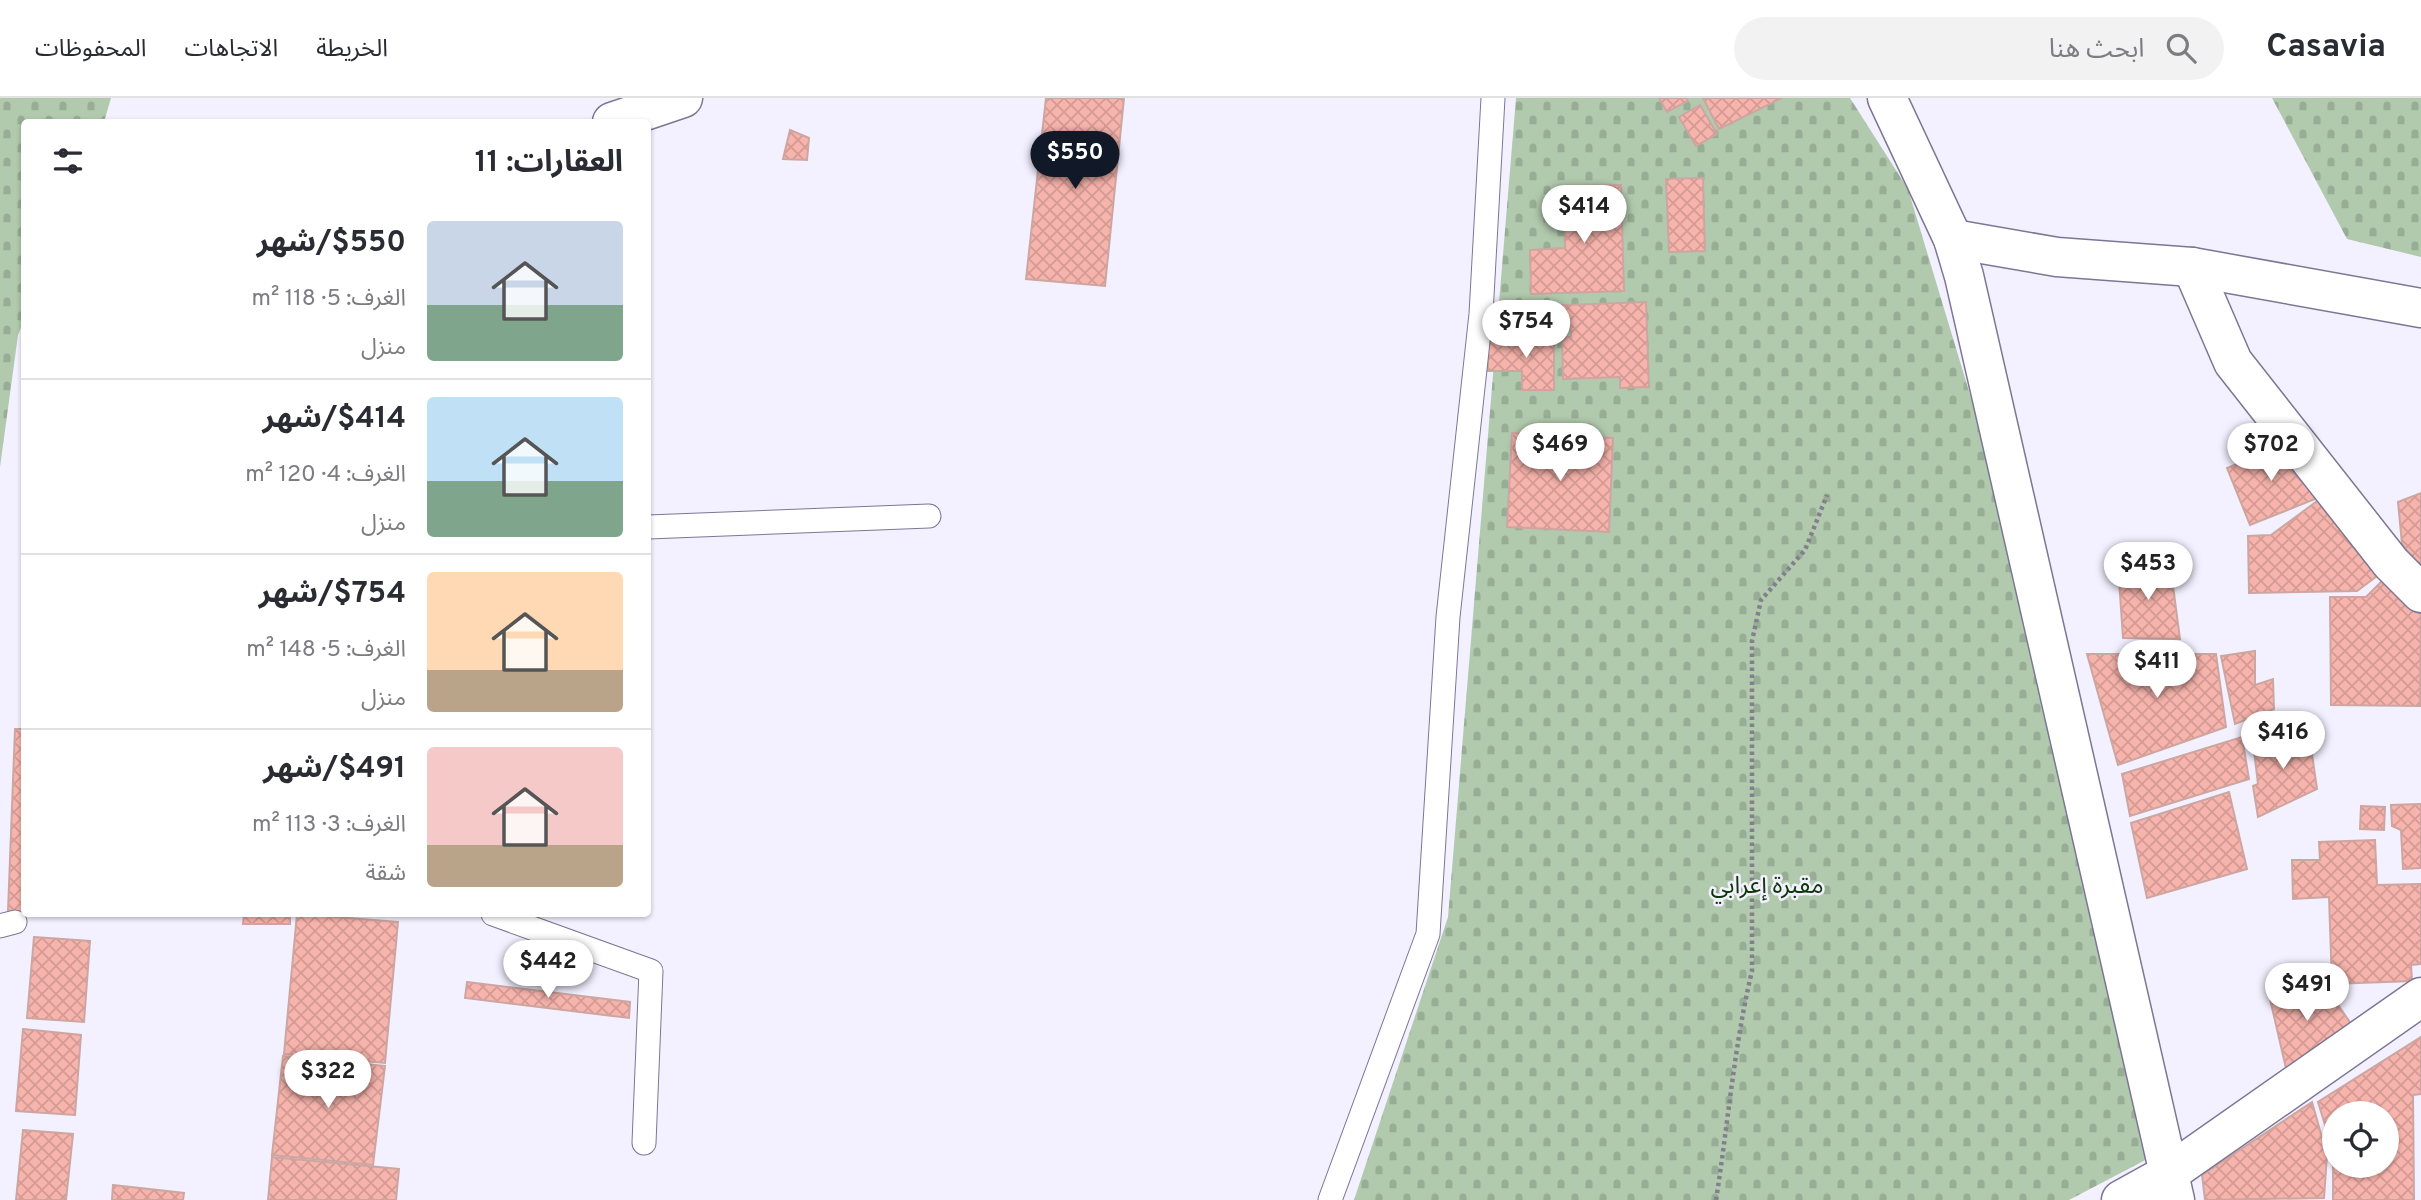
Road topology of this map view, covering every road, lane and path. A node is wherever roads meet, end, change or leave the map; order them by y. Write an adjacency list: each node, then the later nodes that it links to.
1 (682, 98): 4 (street)
2 (1493, 98): 16 (lane)
3 (1887, 98): 5 (street)
4 (621, 119)
5 (1952, 239): 6 (street); 15 (street)
6 (2192, 267): 7 (street); 11 (street)
7 (2421, 308)
8 (1827, 495): 17 (path)
9 (929, 516): 10 (lane)
10 (651, 527)
11 (2421, 593)
12 (502, 917): 14 (lane)
13 (2421, 996): 15 (street)
14 (644, 1143)
15 (2171, 1187): 18 (street)
16 (1330, 1200)
17 (1716, 1200)
18 (2121, 1200)

